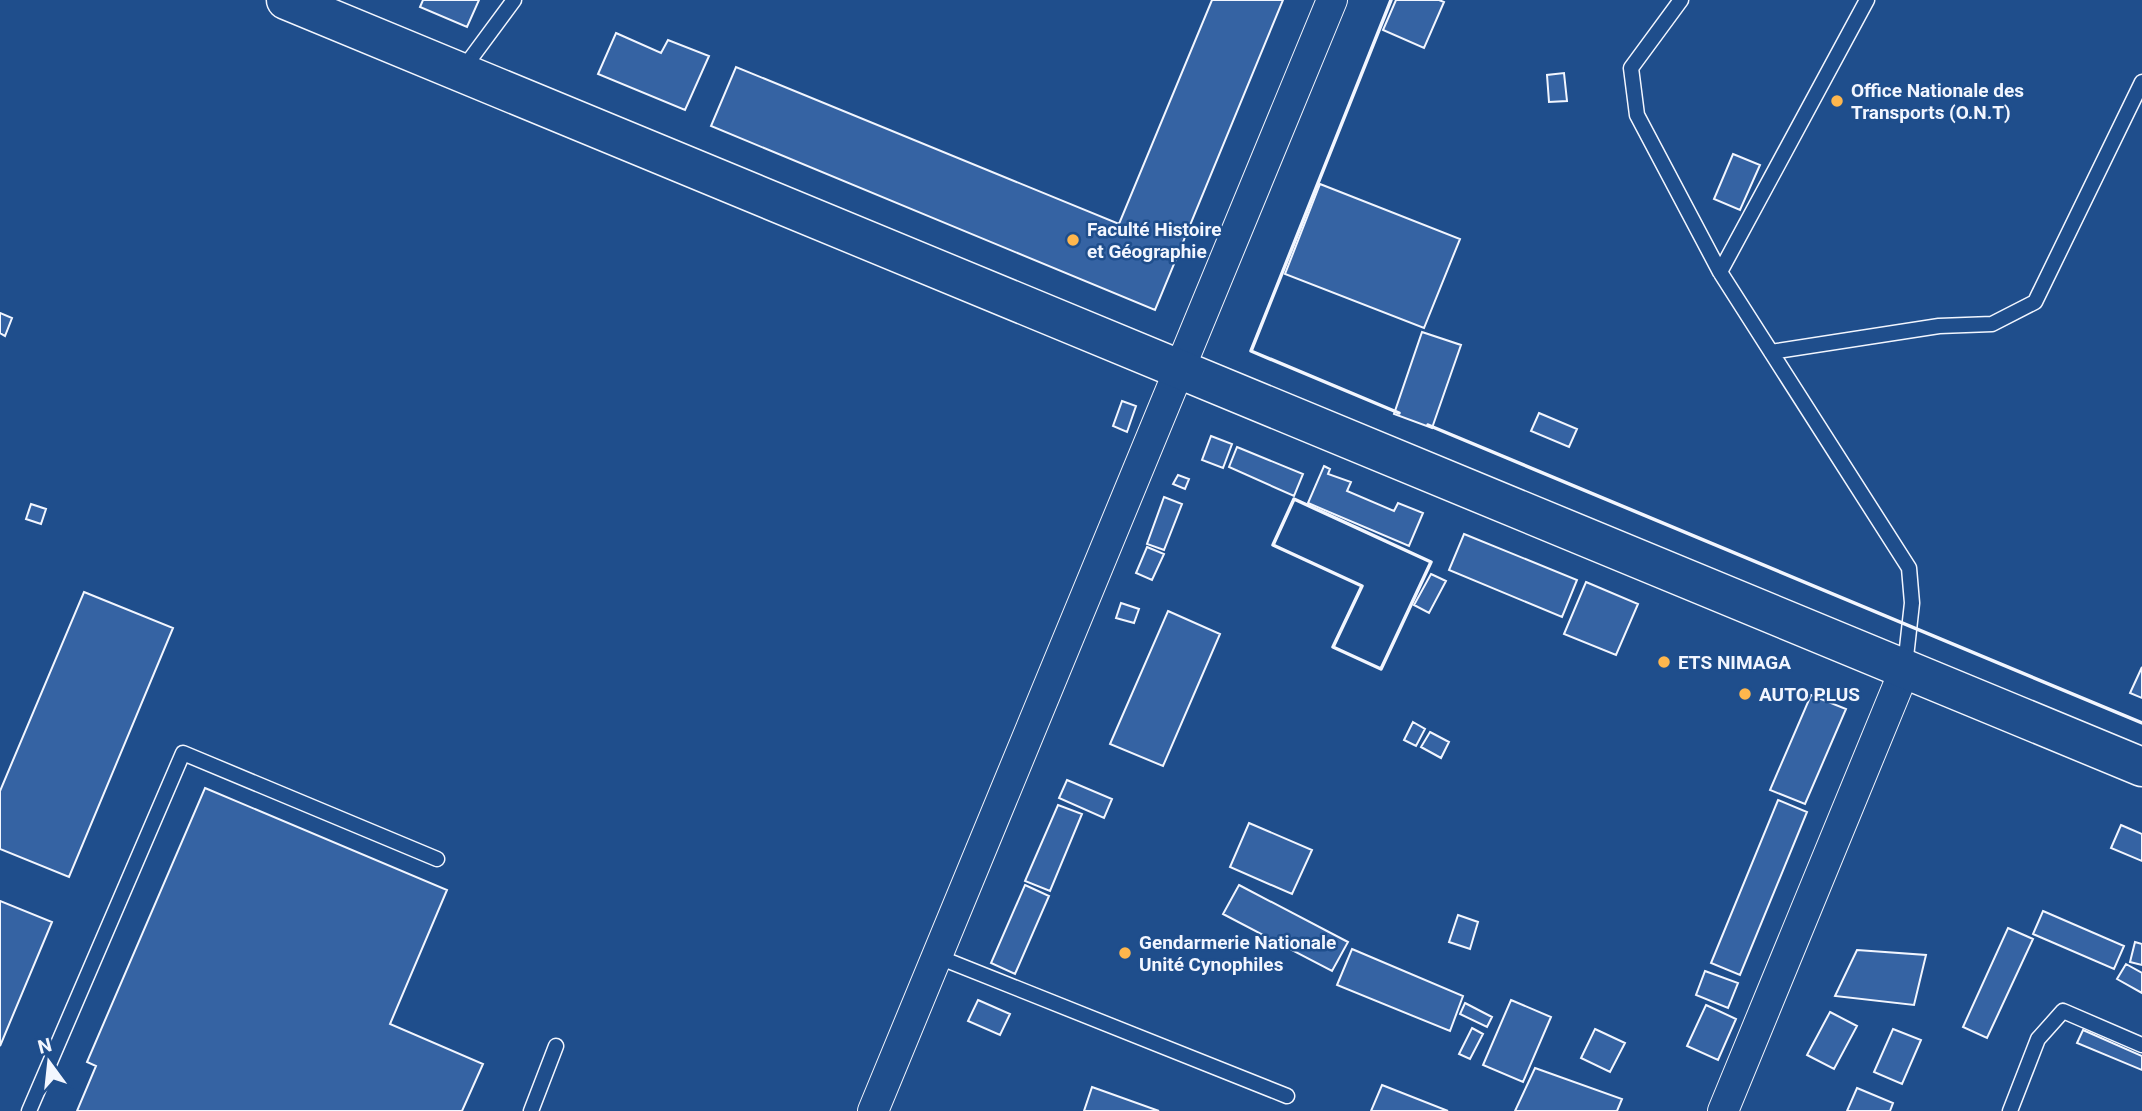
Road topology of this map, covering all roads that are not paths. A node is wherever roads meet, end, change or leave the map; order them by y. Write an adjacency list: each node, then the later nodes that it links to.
1 (286, 0): 6 (street)
2 (514, 0): 6 (lane)
3 (1332, 0): 10 (street)
4 (1681, 0): 8 (lane)
5 (1867, 0): 8 (lane)
6 (461, 72): 10 (street)
7 (2142, 82): 9 (lane)
8 (1720, 272): 9 (lane)
9 (1770, 352): 11 (lane)
10 (1180, 369): 11 (street); 14 (street)
11 (1905, 669): 12 (street); 21 (street)
12 (2142, 767)
13 (437, 859): 18 (lane)
14 (936, 956): 17 (lane); 20 (street)
15 (2142, 1045): 22 (lane)
16 (556, 1046): 19 (lane)
17 (1287, 1096)
18 (29, 1111)
19 (531, 1111)
20 (873, 1111)
21 (1723, 1111)
22 (2010, 1111)

